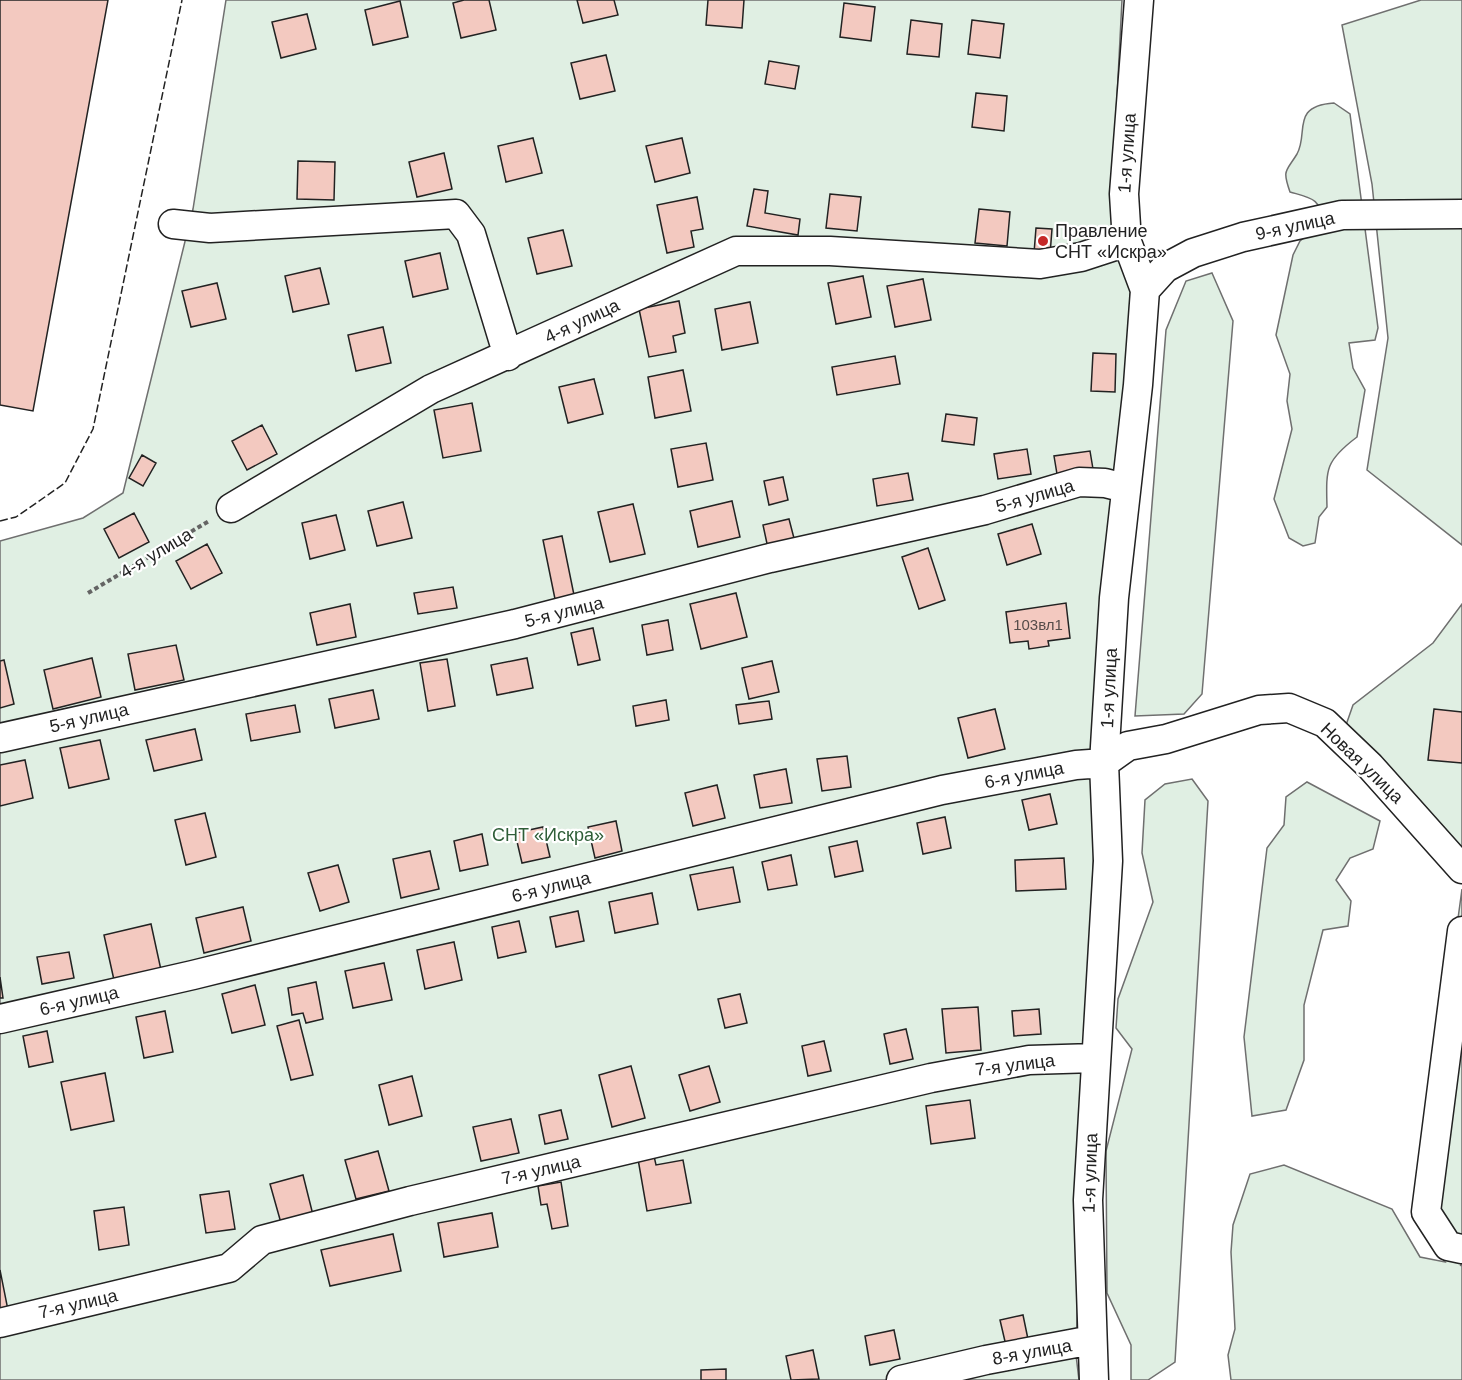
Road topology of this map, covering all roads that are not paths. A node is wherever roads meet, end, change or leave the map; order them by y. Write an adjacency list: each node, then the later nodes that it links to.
1 (1139, 0): 4 (street, 1-я улица)
2 (1462, 214): 5 (street, 9-я улица)
3 (172, 224): 6 (street)
4 (1127, 242): 5 (street, 1-я улица); 6 (street, 4-я улица)
5 (1145, 290): 7 (street, 1-я улица)
6 (508, 356): 8 (street, 4-я улица)
7 (1125, 488): 9 (street, 5-я улица); 10 (street, 1-я улица)
8 (231, 508)
9 (0, 738)
10 (1104, 763): 11 (street, Новая улица); 13 (street, 6-я улица); 14 (street, 1-я улица)
11 (1462, 870)
12 (1462, 931): 15 (street)
13 (0, 1019)
14 (1095, 1058): 16 (street, 7-я улица); 17 (street, 1-я улица)
15 (1462, 1249)
16 (0, 1323)
17 (1092, 1340): 18 (street, 8-я улица); 19 (street, 1-я улица)
18 (901, 1380)
19 (1094, 1380)

